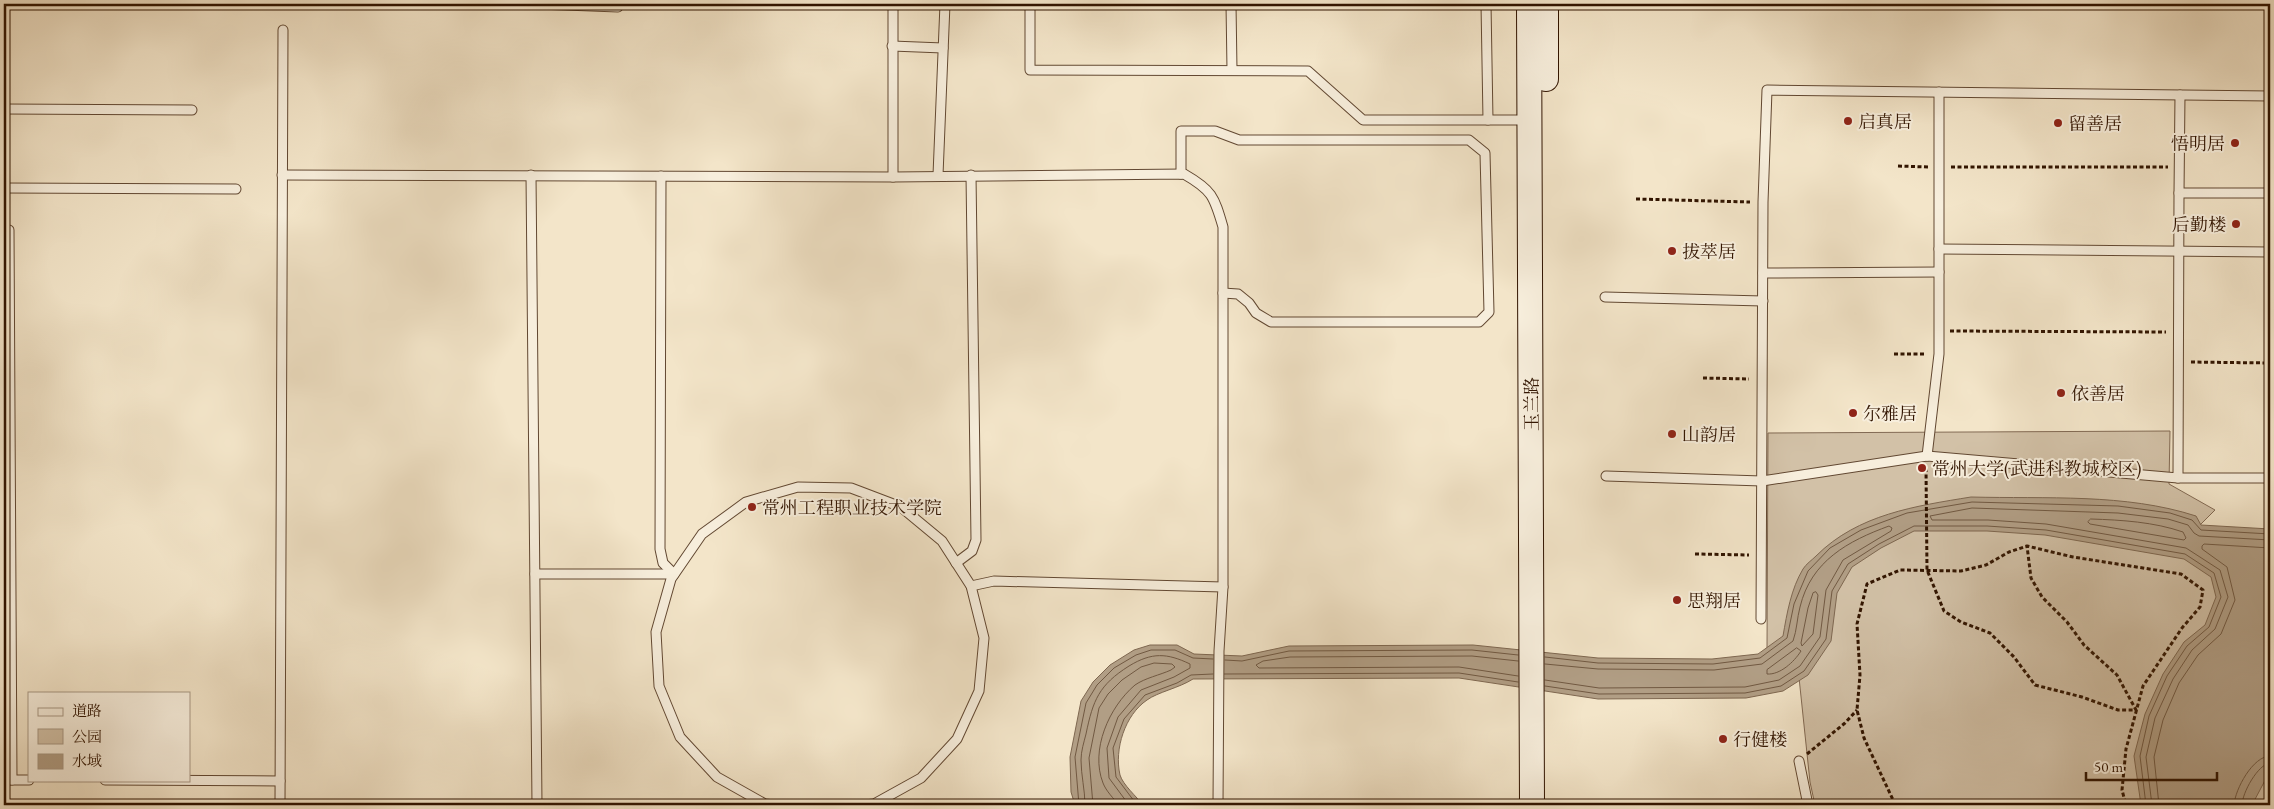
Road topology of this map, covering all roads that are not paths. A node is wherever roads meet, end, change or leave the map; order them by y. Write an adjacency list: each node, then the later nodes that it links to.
1 (538, 4): 7 (lane)
2 (893, 4): 10 (lane)
3 (945, 4): 11 (lane)
4 (1030, 4): 12 (lane)
5 (1231, 4): 12 (lane)
6 (1486, 4): 18 (lane)
7 (618, 7)
8 (1538, 7): 19 (street, 玉兰路); 51 (street, 玉兰路)
9 (283, 30): 21 (lane)
10 (892, 46): 11 (lane); 26 (lane)
11 (943, 48): 24 (lane)
12 (1232, 70): 18 (lane)
13 (1939, 92): 14 (lane); 32 (lane); 36 (lane)
14 (2180, 95): 15 (lane); 29 (lane)
15 (2270, 96)
16 (4, 109): 17 (lane)
17 (192, 110)
18 (1488, 120): 19 (lane)
19 (1531, 120): 51 (street, 玉兰路)
20 (1181, 174): 25 (lane); 37 (lane); 37 (lane)
21 (282, 175): 22 (lane); 57 (lane)
22 (531, 176): 23 (lane); 46 (lane)
23 (661, 176): 26 (lane); 47 (lane)
24 (938, 176): 25 (lane); 26 (lane)
25 (971, 176): 45 (lane)
26 (893, 177)
27 (4, 188): 28 (lane)
28 (236, 189)
29 (2179, 193): 30 (lane); 33 (lane)
30 (2270, 193)
31 (9, 230): 54 (lane)
32 (1939, 250): 33 (lane); 35 (lane)
33 (2179, 252): 34 (lane); 42 (lane)
34 (2270, 252)
35 (1939, 272): 36 (lane); 40 (lane)
36 (1763, 273): 39 (lane)
37 (1222, 293): 49 (lane)
38 (1605, 298): 39 (lane)
39 (1763, 301): 44 (lane)
40 (1927, 456): 42 (lane); 44 (lane)
41 (1606, 476): 44 (lane)
42 (2178, 478): 43 (lane)
43 (2270, 478)
44 (1762, 481): 50 (lane)
45 (956, 563): 47 (lane); 48 (lane)
46 (535, 574): 47 (lane); 59 (lane)
47 (674, 574): 60 (lane)
48 (971, 586): 49 (lane); 61 (lane)
49 (1223, 587): 62 (lane)
50 (1760, 619)
51 (1539, 644): 52 (street, 玉兰路)
52 (1539, 701): 63 (street, 玉兰路); 64 (street, 玉兰路)
53 (1799, 761): 65 (lane)
54 (8, 780): 55 (lane)
55 (28, 780)
56 (190, 780): 57 (lane)
57 (280, 781): 58 (lane)
58 (280, 805)
59 (537, 805)
60 (774, 805)
61 (865, 805)
62 (1218, 805)
63 (1532, 805)
64 (1546, 805)
65 (1808, 805)

